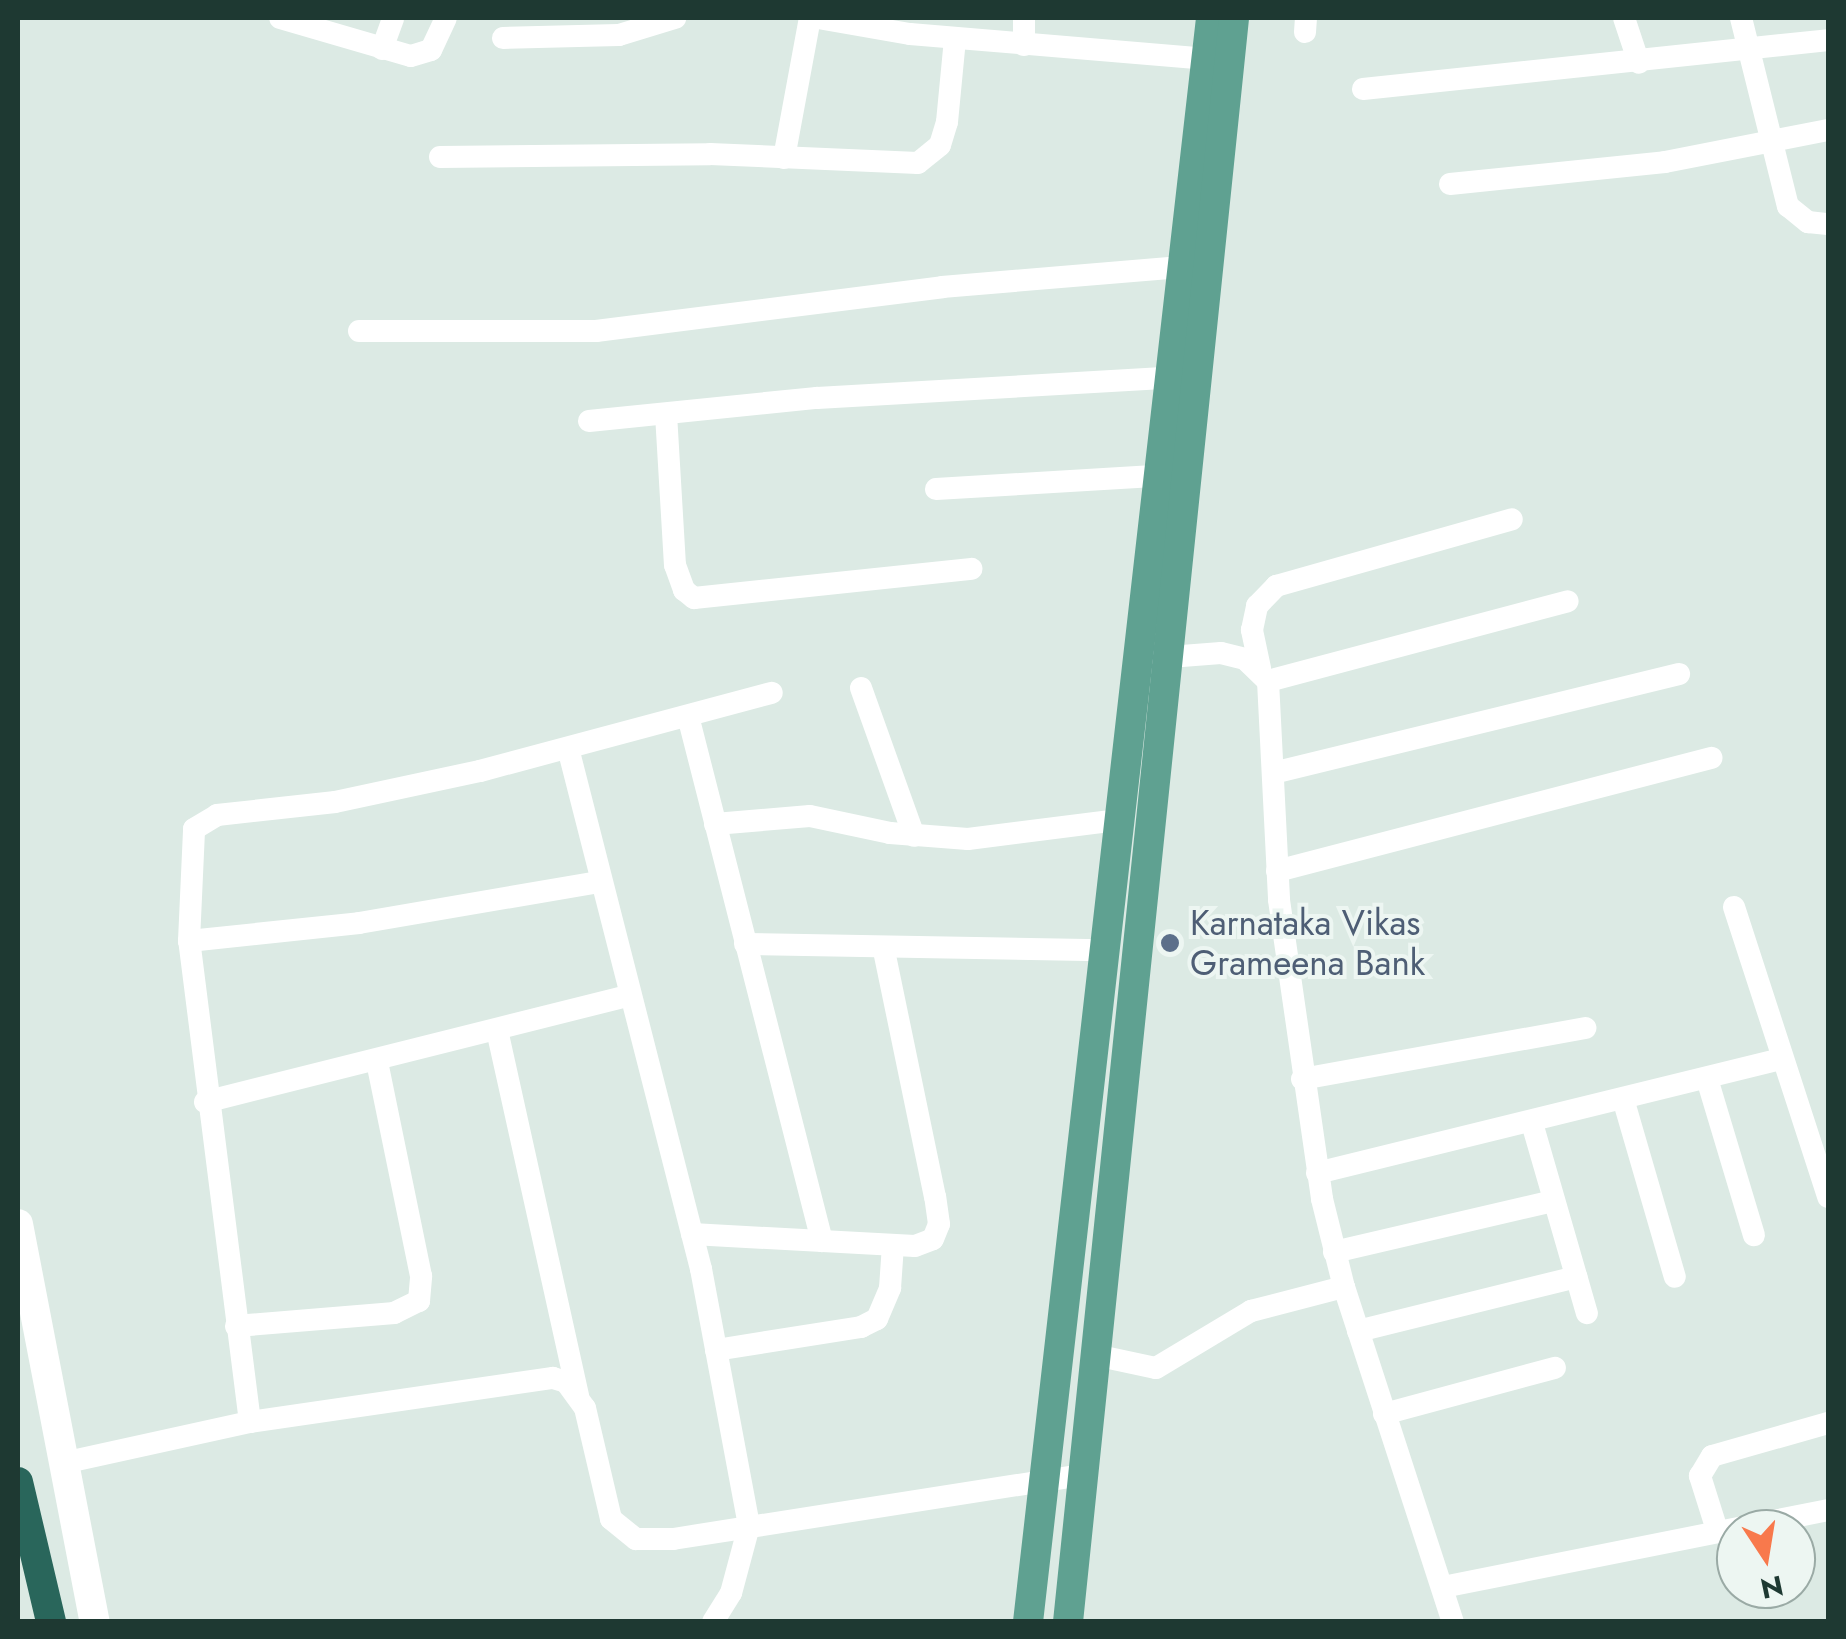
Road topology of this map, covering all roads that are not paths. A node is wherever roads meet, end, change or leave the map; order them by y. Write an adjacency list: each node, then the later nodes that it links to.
1 (280, 18): 16 (street)
2 (392, 18): 16 (street)
3 (446, 18): 16 (street)
4 (675, 18): 12 (street)
5 (810, 18): 24 (street)
6 (818, 18): 13 (street)
7 (1024, 18): 15 (street)
8 (1211, 18): 18 (main road)
9 (1234, 18): 32 (main road)
10 (1624, 18): 19 (street)
11 (1741, 18): 17 (street)
12 (503, 38)
13 (956, 39): 15 (street); 24 (street)
14 (1828, 40): 17 (street)
15 (1024, 45): 18 (street)
16 (382, 49)
17 (1750, 52): 19 (street); 22 (street)
18 (1205, 59): 27 (main road)
19 (1639, 63): 20 (street)
20 (1363, 89)
21 (1828, 130): 22 (street)
22 (1772, 143): 25 (street); 26 (street)
23 (440, 158): 24 (street)
24 (784, 158)
25 (1450, 184)
26 (1828, 224)
27 (1181, 267): 28 (street); 29 (main road)
28 (359, 331)
29 (1167, 378): 30 (street); 32 (main road)
30 (666, 414): 31 (street); 35 (street)
31 (589, 421)
32 (1169, 477): 33 (street); 37 (main road)
33 (936, 489)
34 (1512, 519): 39 (street)
35 (971, 569)
36 (1568, 601): 39 (street)
37 (1152, 658): 39 (street); 46 (main road); 82 (main road)
38 (1679, 674): 45 (street)
39 (1264, 675): 45 (street)
40 (861, 688): 48 (street)
41 (772, 693): 42 (street)
42 (688, 716): 43 (street); 47 (street)
43 (568, 748): 50 (street); 52 (street)
44 (1712, 758): 49 (street)
45 (1273, 772): 49 (street)
46 (1119, 820): 48 (street); 55 (main road)
47 (715, 824): 48 (street); 53 (street)
48 (914, 836)
49 (1278, 871): 61 (street)
50 (600, 882): 52 (street); 56 (street)
51 (1734, 907): 60 (street)
52 (189, 941): 63 (street)
53 (745, 944): 54 (street); 72 (street)
54 (884, 950): 55 (street); 73 (street)
55 (1101, 950): 90 (main road)
56 (630, 995): 58 (street); 70 (street)
57 (1585, 1028): 61 (street)
58 (497, 1030): 59 (street); 84 (street)
59 (376, 1060): 63 (street); 79 (street)
60 (1781, 1060): 62 (street); 67 (street)
61 (1302, 1079): 66 (street)
62 (1708, 1082): 64 (street); 71 (street)
63 (205, 1102): 79 (street)
64 (1624, 1102): 65 (street); 76 (street)
65 (1532, 1123): 66 (street); 68 (street)
66 (1318, 1174): 74 (street)
67 (1828, 1196)
68 (1553, 1201): 74 (street); 75 (street)
69 (18, 1224): 88 (street)
70 (692, 1234): 72 (street); 81 (street)
71 (1754, 1235)
72 (822, 1241): 73 (street)
73 (893, 1245): 81 (street)
74 (1334, 1252): 77 (street)
75 (1576, 1277): 78 (street); 80 (street)
76 (1675, 1277)
77 (1344, 1287): 80 (street); 82 (street)
78 (1587, 1313)
79 (236, 1326): 86 (street)
80 (1358, 1331): 85 (street)
81 (716, 1350): 92 (street)
82 (1095, 1355): 89 (main road)
83 (1555, 1368): 85 (street)
84 (578, 1396): 86 (street); 92 (street)
85 (1384, 1414): 95 (street)
86 (250, 1422): 88 (street)
87 (1828, 1424): 93 (street)
88 (63, 1463): 97 (street)
89 (1083, 1475): 90 (street); 100 (main road)
90 (1045, 1478): 92 (street); 99 (main road)
91 (18, 1482): 96 (highway)
92 (749, 1526): 98 (street)
93 (1716, 1527)
94 (1716, 1530): 95 (street)
95 (1442, 1588): 101 (street)
96 (51, 1622)
97 (96, 1622)
98 (713, 1622)
99 (1028, 1622)
100 (1068, 1622)
101 (1453, 1622)

